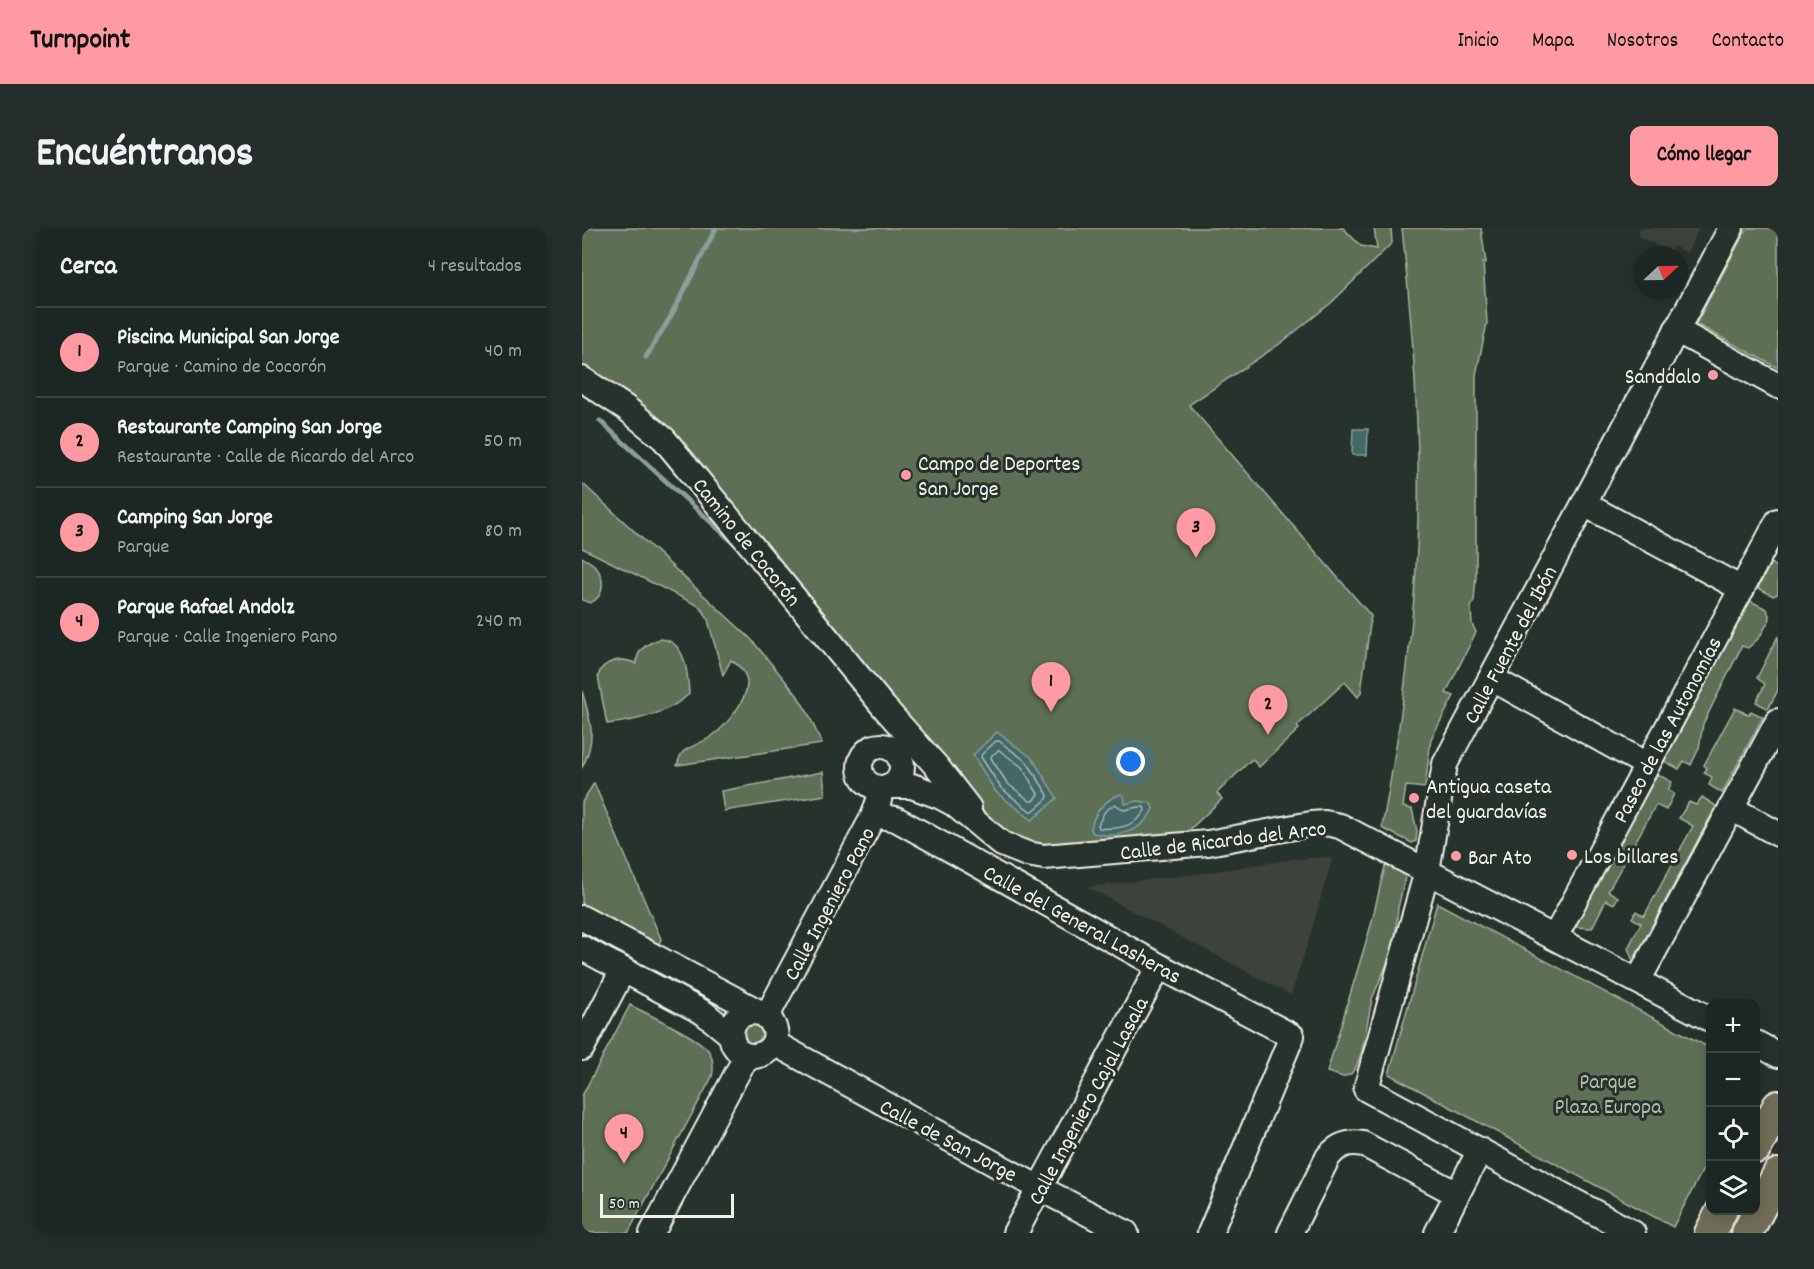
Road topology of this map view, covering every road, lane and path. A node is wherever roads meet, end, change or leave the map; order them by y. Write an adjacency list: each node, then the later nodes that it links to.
1 (1731, 228): 2 (street, Calle Fuente del Ibón)
2 (1676, 330): 4 (street); 5 (street, Calle Fuente del Ibón)
3 (582, 379): 10 (street, Camino de Cocorón)
4 (1778, 386)
5 (1584, 504): 7 (street); 8 (street, Calle Fuente del Ibón)
6 (1778, 521): 7 (street, Paseo de las Autonomías)
7 (1742, 589): 12 (street, Paseo de las Autonomías)
8 (1491, 678): 12 (street); 19 (street, Calle Fuente del Ibón)
9 (1778, 721): 15 (street)
10 (896, 722): 11 (street); 14 (street, Camino de Cocorón)
11 (898, 756): 13 (street); 13 (street); 14 (street, Camino de Cocorón)
12 (1647, 765): 21 (street, Paseo de las Autonomías)
13 (885, 787): 16 (street, Calle Ingeniero Pano); 17 (street, Calle de Ricardo del Arco)
14 (957, 793): 17 (street, Camino de Cocorón)
15 (1731, 808): 18 (street); 25 (street)
16 (874, 815): 23 (street, Calle del General Lasheras); 26 (street, Calle Ingeniero Pano)
17 (985, 829): 19 (street, Calle de Ricardo del Arco)
18 (1778, 834)
19 (1427, 871): 21 (street, Calle de Ricardo del Arco); 36 (street, Calle Fuente del Ibón)
20 (582, 918): 26 (street)
21 (1555, 937): 25 (street, Calle de Ricardo del Arco)
22 (582, 948): 24 (street)
23 (1159, 966): 38 (street, Calle Ingeniero Cajal Lasala); 44 (street, Calle del General Lasheras)
24 (622, 970): 28 (street); 31 (street)
25 (1638, 981): 27 (street, Calle de Ricardo del Arco)
26 (764, 1014): 28 (street); 29 (street)
27 (1706, 1017)
28 (731, 1035): 33 (street)
29 (774, 1043): 33 (street); 38 (street, Calle de San Jorge)
30 (1760, 1046): 32 (street)
31 (582, 1048)
32 (1778, 1055)
33 (749, 1056): 41 (street)
34 (1778, 1106): 35 (main road)
35 (1760, 1139)
36 (1480, 1150): 39 (street); 47 (street)
37 (1778, 1174): 49 (main road)
38 (1039, 1188): 42 (street, Calle Ingeniero Cajal Lasala); 43 (street, Calle de San Jorge)
39 (1457, 1194): 45 (street); 46 (street)
40 (1719, 1215): 48 (main road)
41 (652, 1233)
42 (1015, 1233)
43 (1126, 1233)
44 (1210, 1233)
45 (1290, 1233)
46 (1437, 1233)
47 (1633, 1233)
48 (1710, 1233)
49 (1747, 1233)

